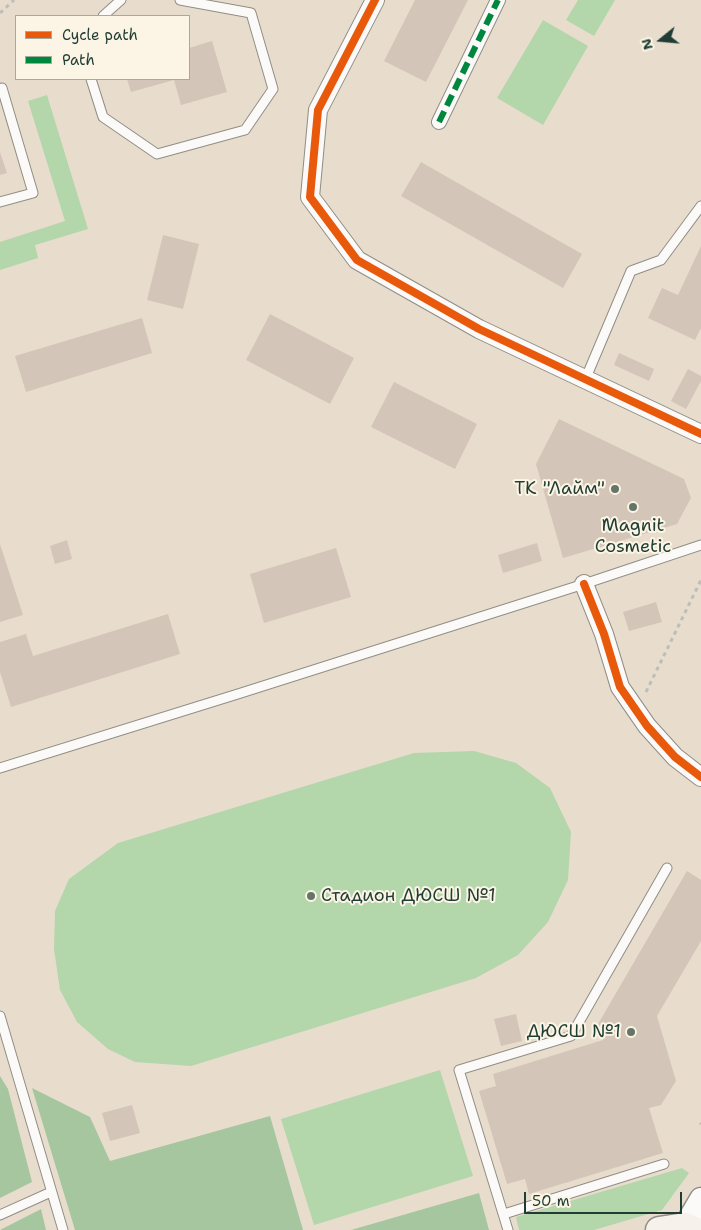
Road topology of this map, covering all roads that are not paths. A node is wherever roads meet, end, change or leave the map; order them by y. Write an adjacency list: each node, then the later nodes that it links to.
1 (121, 0): 5 (lane)
2 (179, 0): 6 (lane)
3 (375, 0): 11 (street)
4 (498, 0): 8 (street)
5 (104, 15)
6 (91, 80)
7 (0, 89): 9 (lane)
8 (439, 122)
9 (0, 202)
10 (701, 206): 11 (lane)
11 (585, 380): 12 (street)
12 (701, 434)
13 (701, 545): 14 (lane)
14 (584, 584): 15 (lane); 16 (street)
15 (0, 768)
16 (701, 777)
17 (667, 868): 22 (lane)
18 (0, 1016): 20 (lane)
19 (664, 1164): 22 (lane)
20 (51, 1192): 23 (lane); 25 (lane)
21 (701, 1199): 24 (street)
22 (504, 1214): 26 (lane)
23 (0, 1215)
24 (687, 1229): 27 (main road)
25 (64, 1230)
26 (508, 1230)
27 (659, 1230)

